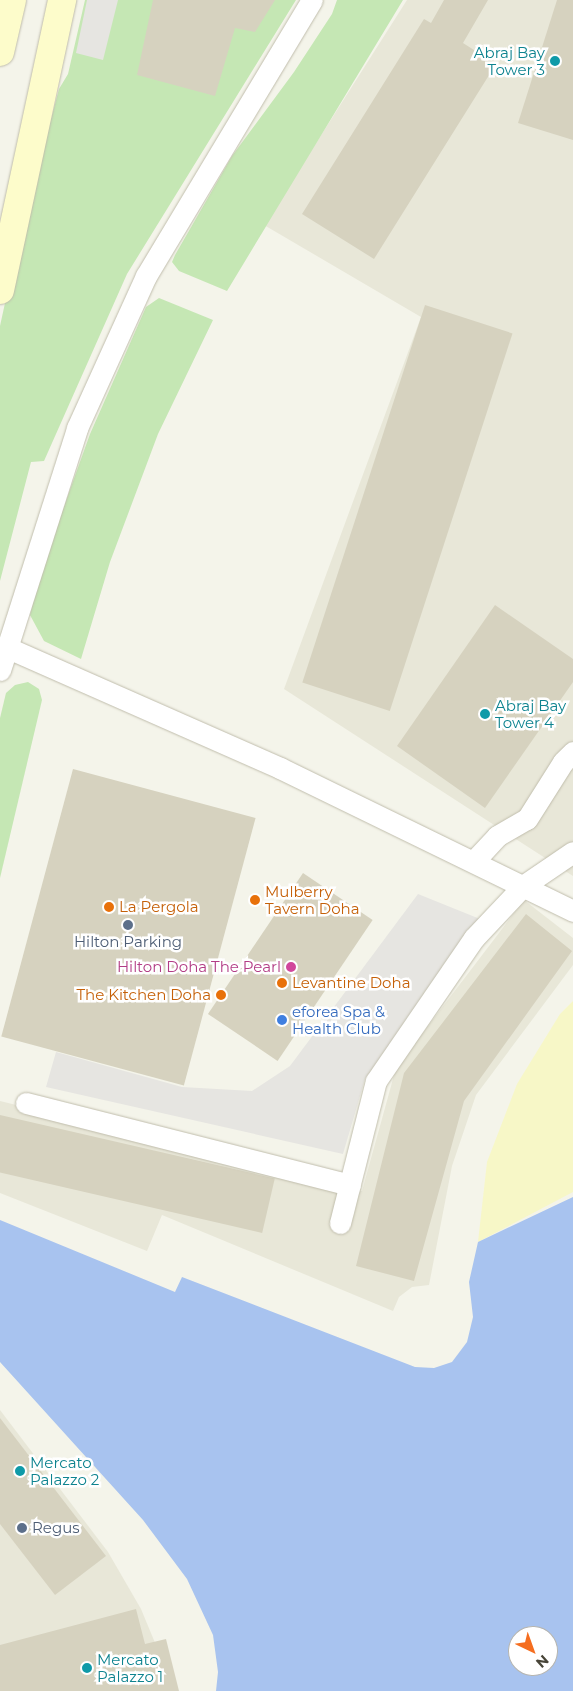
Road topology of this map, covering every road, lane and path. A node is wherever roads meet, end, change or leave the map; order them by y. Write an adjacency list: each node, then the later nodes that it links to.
1 (12, 0): 4 (main road)
2 (62, 0): 5 (main road)
3 (312, 0): 6 (street)
4 (0, 52)
5 (0, 290)
6 (6, 647): 7 (street); 10 (street)
7 (0, 670)
8 (573, 752): 10 (street)
9 (573, 852): 11 (street)
10 (474, 861): 11 (street)
11 (523, 886): 12 (street); 14 (street)
12 (573, 911)
13 (26, 1103): 14 (street)
14 (350, 1184): 15 (street)
15 (340, 1223)

